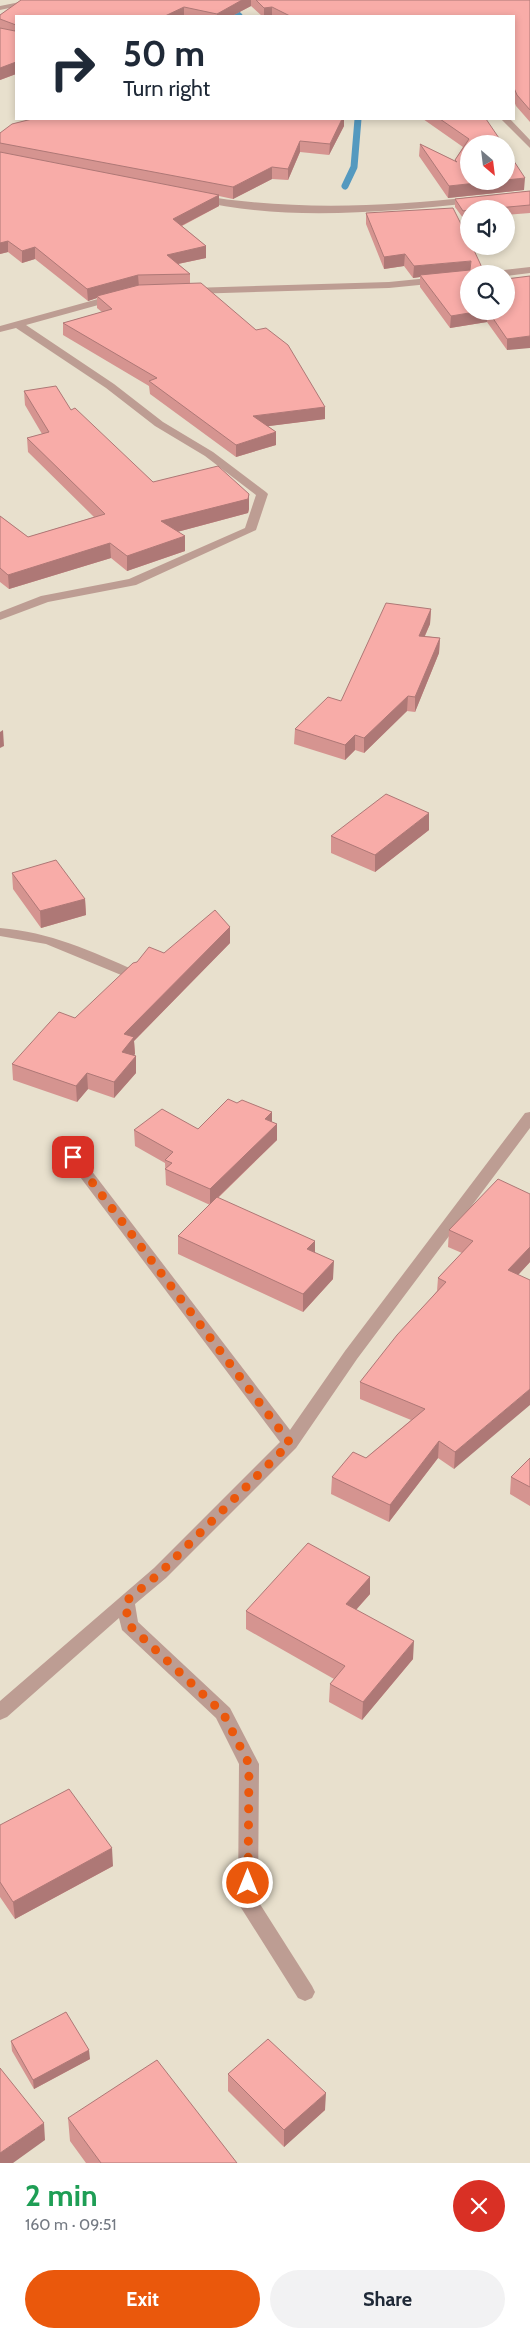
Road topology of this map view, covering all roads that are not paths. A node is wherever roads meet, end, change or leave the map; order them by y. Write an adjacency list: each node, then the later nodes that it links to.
1 (43, 0): 2 (street)
2 (0, 8)
3 (506, 120): 4 (street)
4 (530, 145)
5 (189, 196): 6 (street)
6 (487, 198)
7 (530, 270): 8 (street)
8 (515, 272)
9 (460, 278): 10 (street)
10 (180, 290)
11 (126, 295): 12 (street)
12 (18, 324): 13 (street); 14 (street)
13 (0, 330)
14 (0, 616)
15 (0, 932): 16 (street)
16 (131, 974)
17 (530, 1117): 19 (street)
18 (73, 1157): 19 (street)
19 (290, 1443): 20 (street)
20 (125, 1602): 21 (street); 22 (street)
21 (0, 1712)
22 (305, 1992)

